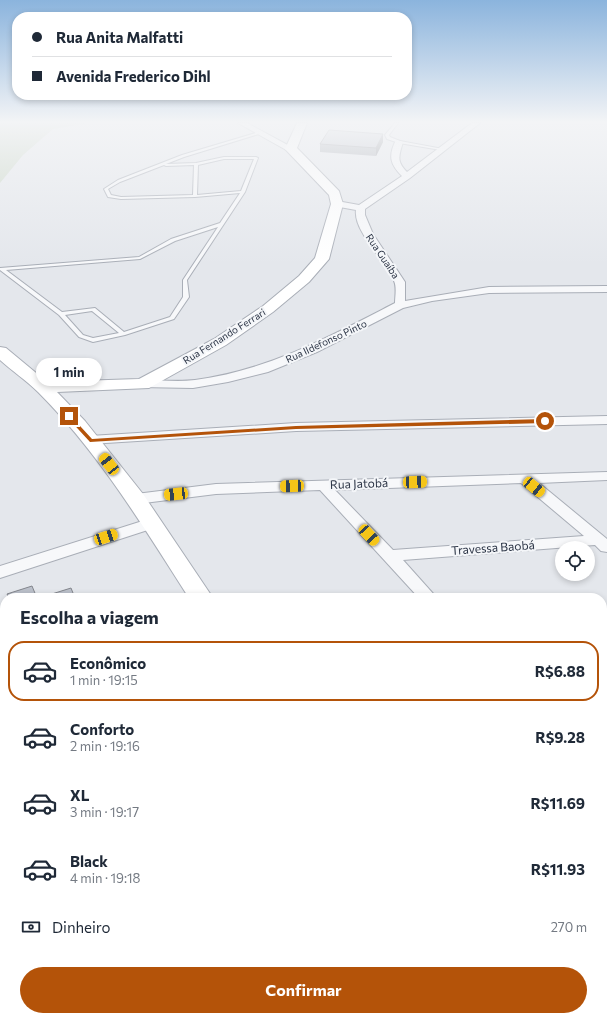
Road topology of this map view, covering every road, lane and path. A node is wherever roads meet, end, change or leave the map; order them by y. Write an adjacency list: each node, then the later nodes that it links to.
1 (147, 171): 9 (lane)
2 (196, 171): 9 (lane)
3 (251, 171): 8 (lane)
4 (313, 171): 10 (main road)
5 (402, 171): 7 (street)
6 (414, 171): 7 (street)
7 (407, 176): 11 (street)
8 (243, 192): 9 (lane); 12 (lane)
9 (195, 196)
10 (337, 204): 11 (street); 19 (main road, Rua Fernando Ferrari)
11 (361, 208): 15 (street, Rua Guaíba)
12 (222, 224): 13 (lane); 17 (lane)
13 (1, 269): 16 (lane)
14 (607, 289): 15 (street, Rua Ildefonso Pinto)
15 (400, 305): 19 (street, Rua Ildefonso Pinto)
16 (61, 314): 17 (lane); 17 (lane)
17 (123, 334)
18 (0, 352): 20 (main road)
19 (143, 384): 20 (main road, Rua Ildefonso Pinto)
20 (43, 387): 22 (main road)
21 (607, 420): 22 (street)
22 (90, 440): 26 (main road)
23 (607, 476): 24 (street, Rua Jatobá)
24 (524, 478): 25 (street, Rua Jatobá); 28 (street)
25 (323, 485): 26 (street, Rua Jatobá); 29 (street)
26 (136, 499): 27 (main road)
27 (152, 523): 30 (street); 31 (main road)
28 (603, 543): 29 (street, Travessa Baobá)
29 (388, 556): 32 (street)
30 (0, 572)
31 (199, 593)
32 (424, 593)

